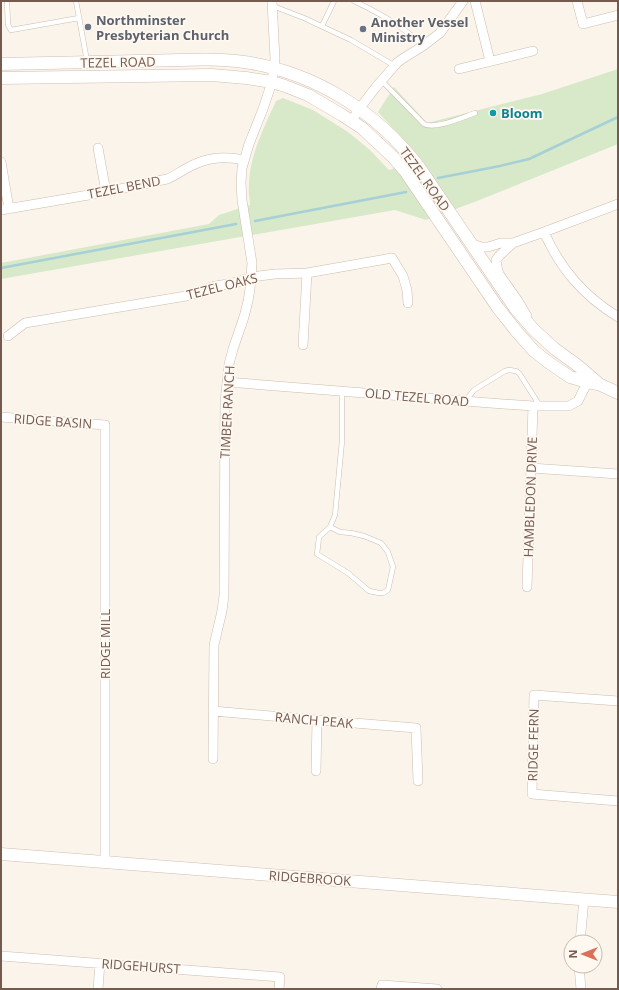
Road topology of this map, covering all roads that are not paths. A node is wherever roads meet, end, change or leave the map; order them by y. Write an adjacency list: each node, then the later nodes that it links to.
1 (7, 1): 10 (lane)
2 (76, 1): 10 (lane)
3 (334, 1): 11 (lane)
4 (354, 1): 12 (lane)
5 (463, 1): 12 (street)
6 (475, 1): 14 (street)
7 (576, 1): 9 (street)
8 (272, 3): 11 (lane); 18 (street, TIMBER RANCH)
9 (618, 15)
10 (79, 18): 15 (lane)
11 (322, 26): 17 (lane)
12 (423, 46): 17 (street)
13 (533, 51): 14 (street)
14 (490, 61): 19 (street)
15 (87, 62): 16 (main road, TEZEL ROAD); 18 (main road, TEZEL ROAD)
16 (1, 64)
17 (395, 66): 21 (street)
18 (274, 68): 22 (street, TIMBER RANCH); 23 (main road, TEZEL ROAD)
19 (459, 69)
20 (1, 78): 22 (main road, TEZEL ROAD)
21 (382, 81): 23 (street); 24 (lane)
22 (272, 82): 25 (main road, TEZEL ROAD); 27 (street, TIMBER RANCH)
23 (359, 109): 25 (street); 33 (main road, TEZEL ROAD)
24 (475, 113)
25 (352, 121): 42 (main road, TEZEL ROAD)
26 (98, 148): 29 (street)
27 (244, 160): 29 (street, TEZEL BEND); 36 (street, TIMBER RANCH)
28 (1, 162): 31 (street)
29 (106, 192): 31 (street, TEZEL BEND)
30 (618, 204): 32 (street)
31 (5, 210)
32 (544, 232): 34 (street); 38 (street)
33 (470, 242): 34 (street); 39 (main road, TEZEL ROAD)
34 (513, 243): 39 (street)
35 (307, 273): 36 (street, TEZEL OAKS); 37 (street, TEZEL OAKS); 41 (street)
36 (251, 277): 40 (street, TEZEL OAKS); 43 (street, TIMBER RANCH)
37 (408, 303)
38 (618, 317)
39 (536, 332): 42 (main road, TEZEL ROAD)
40 (8, 336)
41 (303, 345)
42 (589, 379): 45 (main road, TEZEL ROAD); 47 (street, OLD TEZEL ROAD)
43 (227, 382): 44 (street, OLD TEZEL ROAD); 55 (street, TIMBER RANCH)
44 (342, 391): 46 (street, OLD TEZEL ROAD); 52 (lane)
45 (618, 393)
46 (465, 401): 47 (street, OLD TEZEL ROAD); 47 (lane)
47 (537, 406): 50 (street, HAMBLEDON DRIVE)
48 (1, 417): 49 (street, RIDGE BASIN)
49 (105, 425): 62 (street, RIDGE MILL)
50 (531, 468): 51 (street); 53 (street, HAMBLEDON DRIVE)
51 (618, 474)
52 (330, 527): 52 (lane)
53 (527, 587)
54 (618, 701): 60 (street, RIDGE FERN)
55 (213, 711): 56 (street, RANCH PEAK); 57 (street, TIMBER RANCH)
56 (317, 720): 58 (street); 59 (street, RANCH PEAK)
57 (212, 759)
58 (316, 771)
59 (418, 781)
60 (618, 801)
61 (1, 854): 62 (main road, RIDGEBROOK)
62 (105, 862): 63 (main road, RIDGEBROOK)
63 (584, 899): 64 (main road, RIDGEBROOK); 65 (street)
64 (618, 902)
65 (581, 934)
66 (1, 956): 67 (street, RIDGEHURST)
67 (100, 963): 70 (street); 71 (street, RIDGEHURST)
68 (580, 974): 73 (street)
69 (382, 987): 72 (street)
70 (98, 989)
71 (279, 989)
72 (437, 989)
73 (581, 989)

